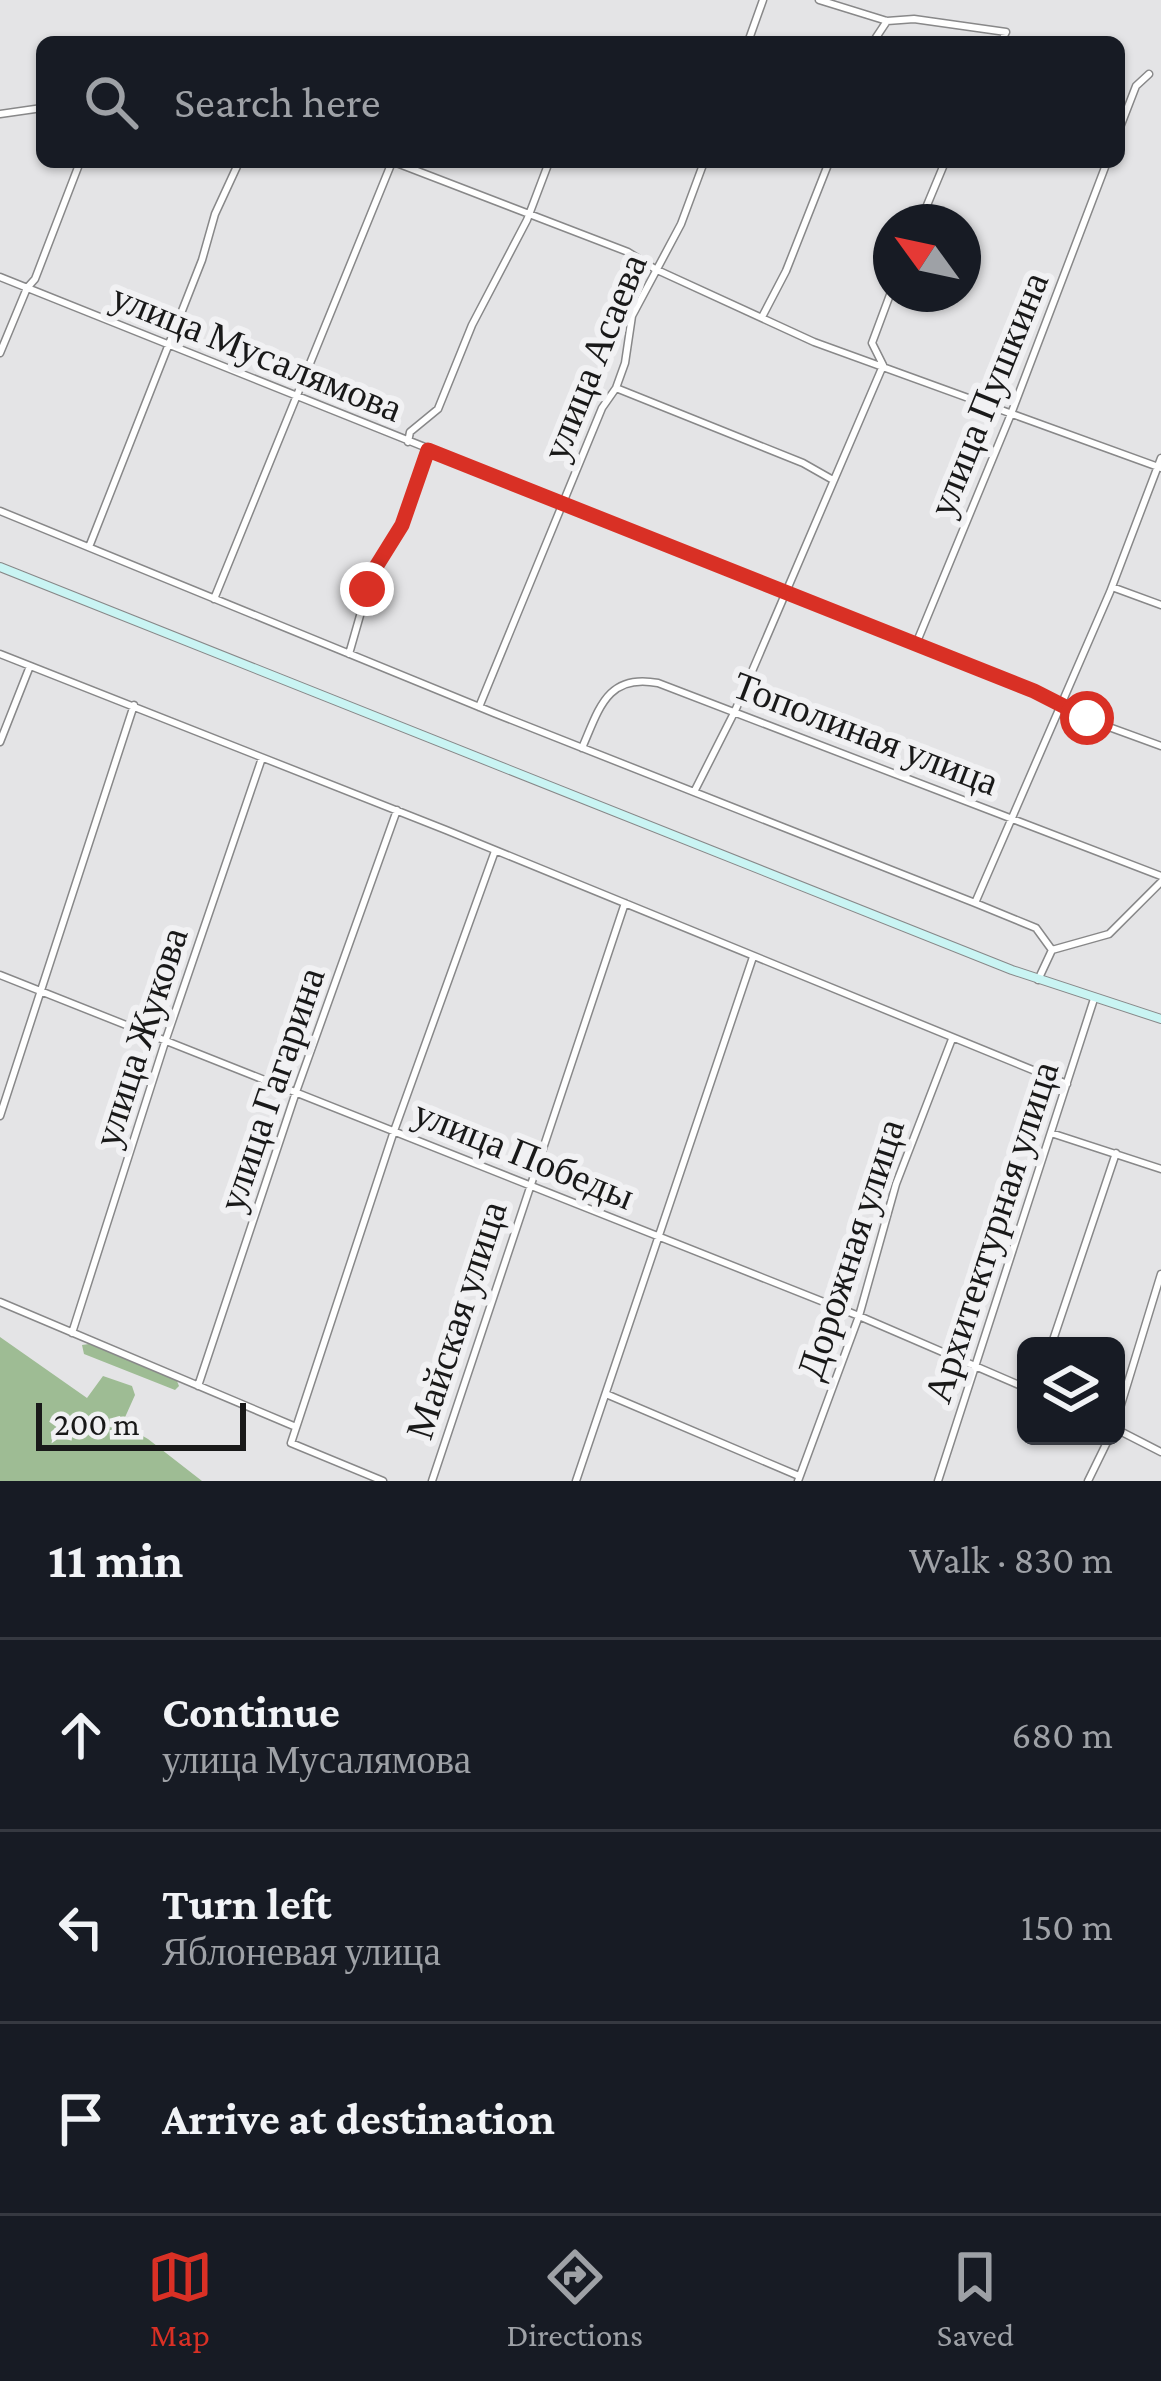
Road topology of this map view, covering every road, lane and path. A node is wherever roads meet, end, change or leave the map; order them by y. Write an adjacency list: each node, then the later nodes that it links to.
1 (764, 0): 4 (street)
2 (819, 0): 3 (street)
3 (887, 21): 5 (street); 6 (street)
4 (750, 36)
5 (877, 36)
6 (1004, 36)
7 (1149, 74): 10 (street)
8 (36, 109): 9 (street)
9 (0, 113)
10 (1125, 114)
11 (78, 168): 24 (street)
12 (236, 168): 27 (street)
13 (391, 168): 31 (street)
14 (409, 168): 21 (street)
15 (547, 168): 21 (street)
16 (702, 168): 22 (street, улица Асаева)
17 (828, 168): 26 (street)
18 (942, 168): 20 (street)
19 (1105, 168): 32 (street, улица Пушкина)
20 (928, 204)
21 (530, 214): 22 (street); 33 (street)
22 (655, 269): 26 (street); 30 (street, улица Асаева)
23 (0, 277): 24 (street, улица Мусалямова)
24 (27, 288): 27 (street, улица Мусалямова); 28 (street)
25 (884, 312): 29 (street)
26 (762, 317): 29 (street)
27 (168, 345): 31 (street, улица Мусалямова); 40 (street)
28 (0, 353)
29 (884, 368): 32 (street); 37 (street)
30 (616, 388): 37 (street); 38 (street, улица Асаева)
31 (296, 397): 33 (street, улица Мусалямова); 44 (street)
32 (1011, 414): 36 (street); 46 (street, улица Пушкина)
33 (408, 442): 34 (street, улица Мусалямова)
34 (428, 450): 38 (street, улица Мусалямова); 48 (street)
35 (1161, 458): 36 (street)
36 (1159, 467): 42 (street)
37 (833, 480): 43 (street)
38 (563, 504): 43 (street, улица Мусалямова); 52 (street, улица Асаева)
39 (0, 511): 40 (street)
40 (89, 548): 44 (street)
41 (0, 567): 68 (main road)
42 (1112, 586): 45 (street); 50 (street)
43 (787, 593): 46 (street, улица Мусалямова); 53 (street)
44 (214, 599): 48 (street)
45 (1161, 605)
46 (916, 644): 50 (street, улица Мусалямова)
47 (0, 654): 49 (street)
48 (349, 654): 52 (street)
49 (30, 666): 51 (street); 54 (street)
50 (1059, 703): 55 (street, улица Мусалямова); 60 (street)
51 (134, 705): 57 (street); 69 (street)
52 (479, 707): 56 (street)
53 (735, 711): 56 (street, Тополиная улица); 58 (street); 60 (street, Тополиная улица)
54 (0, 742)
55 (1161, 746)
56 (582, 748): 58 (street)
57 (262, 758): 59 (street); 73 (street, улица Жукова)
58 (694, 793): 63 (street)
59 (398, 810): 61 (street); 75 (street, улица Гагарина)
60 (1011, 818): 62 (street, Тополиная улица); 63 (street)
61 (495, 850): 64 (street); 77 (street)
62 (1161, 879): 65 (street)
63 (975, 902): 65 (street)
64 (625, 904): 66 (street); 81 (street, Майская улица)
65 (1052, 950): 68 (street)
66 (753, 957): 72 (street); 82 (street)
67 (0, 975): 69 (street, улица Победы)
68 (1038, 980): 70 (main road)
69 (42, 990): 73 (street, улица Победы); 76 (street)
70 (1094, 999): 71 (main road); 74 (street, Архитектурная улица)
71 (1161, 1019)
72 (952, 1039): 74 (street); 85 (street, Дорожная улица)
73 (166, 1040): 75 (street, улица Победы); 86 (street, улица Жукова)
74 (1067, 1084): 78 (street, Архитектурная улица)
75 (296, 1092): 77 (street, улица Победы); 90 (street, улица Гагарина)
76 (0, 1116)
77 (394, 1130): 81 (street, улица Победы); 93 (street)
78 (1051, 1133): 79 (street); 88 (street, Архитектурная улица)
79 (1115, 1153): 80 (street); 87 (street)
80 (1161, 1169)
81 (528, 1185): 82 (street, улица Победы); 99 (street, Майская улица)
82 (660, 1239): 85 (street, улица Победы); 91 (street)
83 (1161, 1274): 92 (street)
84 (0, 1302): 86 (street)
85 (859, 1316): 88 (street, улица Победы); 97 (street, Дорожная улица)
86 (73, 1333): 90 (street)
87 (1055, 1337)
88 (976, 1365): 89 (street, улица Победы); 101 (street, Архитектурная улица)
89 (1017, 1384)
90 (198, 1386): 93 (street)
91 (606, 1394): 97 (street, Дорожная улица); 100 (street)
92 (1125, 1395)
93 (296, 1427): 98 (street)
94 (1125, 1430): 96 (street)
95 (1106, 1445): 102 (street)
96 (1161, 1452)
97 (799, 1479)
98 (383, 1481)
99 (432, 1481)
100 (576, 1481)
101 (938, 1481)
102 (1088, 1481)

